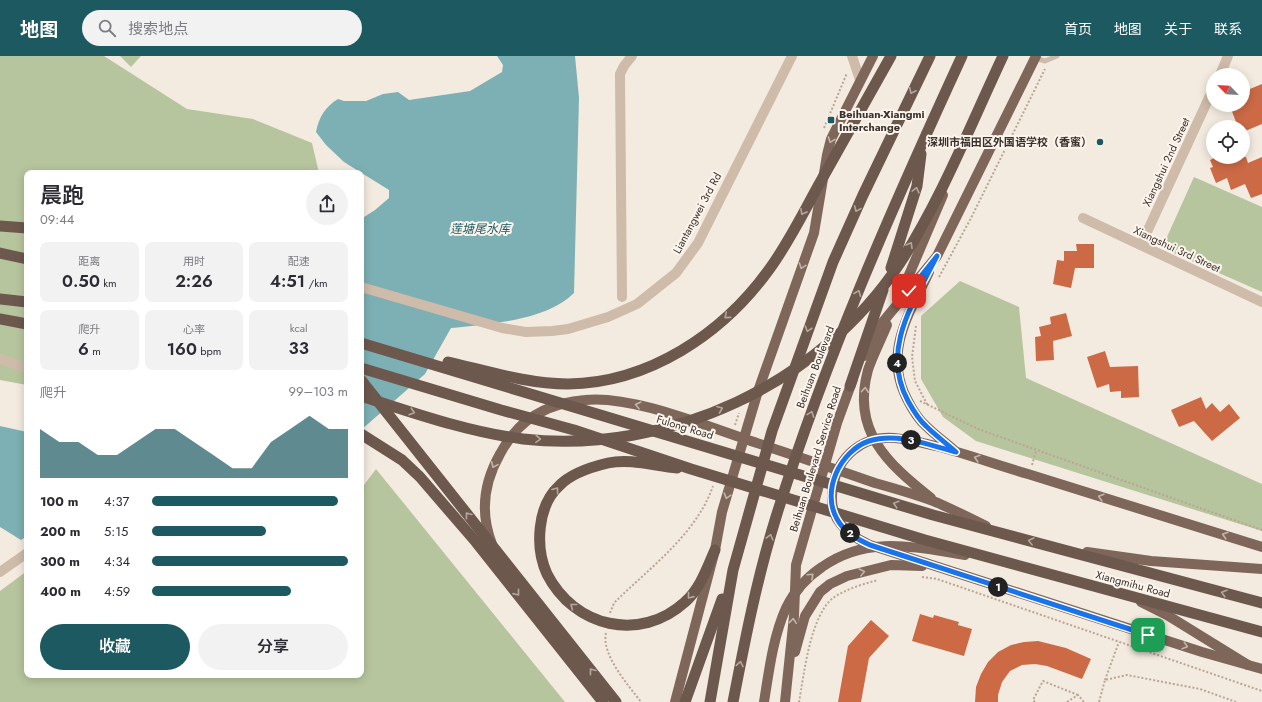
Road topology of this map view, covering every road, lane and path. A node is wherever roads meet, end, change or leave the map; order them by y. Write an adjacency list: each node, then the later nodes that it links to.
1 (632, 56): 29 (street)
2 (792, 56): 28 (street, Liantangwei 3rd Rd)
3 (852, 56): 15 (street)
4 (873, 56): 15 (main road)
5 (891, 56): 40 (highway, one-way to 40)
6 (930, 56): 64 (highway, Beihuan Boulevard, one-way to 64)
7 (962, 56): 18 (highway, Beihuan Boulevard)
8 (1003, 56): 19 (highway)
9 (1057, 56): 11 (lane)
10 (1228, 56): 13 (street)
11 (1035, 57): 25 (main road, Beihuan Boulevard Service Road)
12 (1046, 68): 27 (path)
13 (1223, 68)
14 (847, 73): 17 (path)
15 (860, 80): 60 (main road, one-way to 60)
16 (1206, 104): 23 (street, Xiangshui 2nd Street)
17 (822, 134)
18 (922, 142): 42 (highway, one-way to 18); 87 (highway, Beihuan Boulevard, one-way to 18)
19 (960, 147): 43 (highway, one-way to 19); 54 (main road, one-way to 19)
20 (1083, 218): 23 (street, Xiangshui 3rd Street)
21 (0, 226): 22 (highway)
22 (24, 228)
23 (1141, 245): 32 (street, Xiangshui 3rd Street)
24 (0, 253): 26 (highway)
25 (937, 256): 42 (main road, Beihuan Boulevard Service Road); 50 (main road)
26 (24, 258)
27 (936, 282)
28 (364, 288)
29 (622, 296)
30 (0, 299): 31 (highway)
31 (24, 302)
32 (1262, 302)
33 (0, 318): 34 (highway)
34 (24, 323)
35 (916, 324): 45 (path)
36 (364, 344): 40 (highway, Fulong Road)
37 (0, 359): 38 (street)
38 (24, 367)
39 (364, 369): 52 (highway)
40 (484, 375): 56 (highway, Fulong Road, one-way to 40)
41 (364, 384): 82 (highway, one-way to 41)
42 (850, 386): 78 (main road, Beihuan Boulevard Service Road, one-way to 42)
43 (364, 397)
44 (918, 400): 45 (path)
45 (928, 407): 49 (path)
46 (740, 411): 47 (path)
47 (735, 425)
48 (364, 436): 68 (highway)
49 (1036, 451): 51 (path); 55 (path)
50 (956, 452): 59 (main road, one-way to 50); 62 (main road)
51 (1031, 467)
52 (691, 469): 57 (highway); 60 (highway, one-way to 52)
53 (714, 486): 71 (path)
54 (937, 503): 56 (main road); 68 (main road, one-way to 68)
55 (1262, 530)
56 (1003, 534): 58 (highway, Xiangmihu Road, one-way to 56)
57 (923, 544): 69 (highway, Xiangmihu Road); 88 (main road, one-way to 57)
58 (1055, 547): 63 (main road); 70 (highway, Xiangmihu Road, one-way to 58)
59 (1262, 547)
60 (715, 550): 84 (main road)
61 (24, 555): 65 (street)
62 (934, 567): 75 (main road, one-way to 75); 78 (main road, one-way to 62)
63 (1262, 569)
64 (732, 570): 85 (highway); 86 (highway, Beihuan Boulevard)
65 (0, 572)
66 (915, 576): 74 (path)
67 (883, 578): 90 (path)
68 (506, 579): 81 (highway, one-way to 81)
69 (1125, 595): 72 (highway, Xiangmihu Road); 75 (main road)
70 (1262, 603)
71 (611, 610)
72 (1262, 632)
73 (604, 638): 83 (path)
74 (1119, 642): 77 (path); 79 (path)
75 (1248, 664): 76 (main road)
76 (1262, 669)
77 (1105, 680): 94 (path); 95 (path)
78 (786, 688): 89 (main road, Beihuan Boulevard Service Road)
79 (1262, 692)
80 (1078, 695): 91 (path); 92 (path); 93 (path)
81 (603, 702)
82 (616, 702)
83 (641, 702)
84 (675, 702)
85 (685, 702)
86 (710, 702)
87 (733, 702)
88 (764, 702)
89 (785, 702)
90 (799, 702)
91 (1035, 702)
92 (1067, 702)
93 (1084, 702)
94 (1098, 702)
95 (1236, 702)

